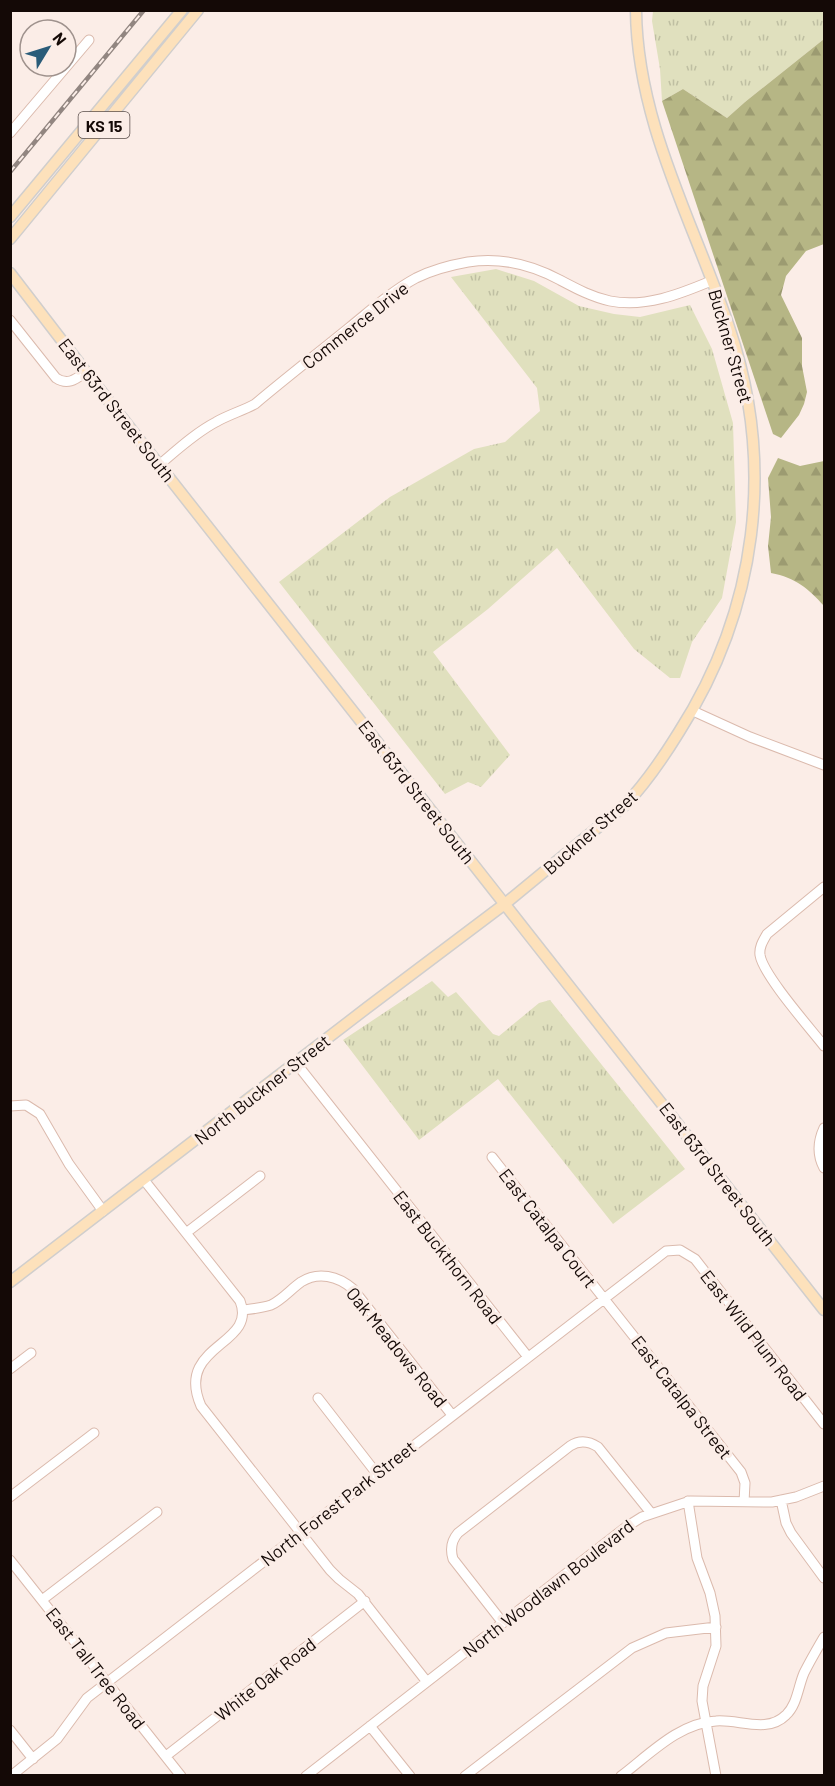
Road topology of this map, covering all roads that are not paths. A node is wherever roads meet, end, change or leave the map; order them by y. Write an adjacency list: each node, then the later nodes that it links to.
1 (182, 10): 6 (main road, KS 15)
2 (198, 10): 7 (main road, KS 15)
3 (636, 10): 9 (main road, Buckner Street)
4 (89, 40): 5 (street)
5 (10, 133)
6 (10, 217)
7 (10, 239)
8 (10, 273): 11 (main road, East 63rd Street South)
9 (711, 280): 12 (street, Commerce Drive); 13 (main road, Buckner Street)
10 (10, 320): 11 (street)
11 (86, 372): 12 (main road, East 63rd Street South)
12 (159, 465): 16 (main road, East 63rd Street South)
13 (693, 711): 14 (street); 16 (main road, Buckner Street)
14 (825, 765)
15 (825, 887): 17 (street)
16 (510, 900): 18 (main road, North Buckner Street); 31 (main road, East 63rd Street South)
17 (825, 1046)
18 (296, 1063): 24 (main road, North Buckner Street); 33 (street, East Buckthorn Road)
19 (10, 1106): 25 (street)
20 (825, 1128): 22 (street)
21 (492, 1157): 29 (street, East Catalpa Court)
22 (825, 1168)
23 (260, 1176): 26 (street)
24 (144, 1180): 25 (main road, North Buckner Street); 26 (street)
25 (103, 1211): 28 (main road, North Buckner Street)
26 (186, 1233): 30 (street)
27 (680, 1250): 29 (street, North Forest Park Street); 37 (street, East Wild Plum Road)
28 (10, 1282)
29 (603, 1298): 33 (street, North Forest Park Street); 44 (street, East Catalpa Street)
30 (243, 1310): 36 (street, Oak Meadows Road); 47 (street)
31 (825, 1310)
32 (31, 1353): 34 (street)
33 (528, 1357): 36 (street, North Forest Park Street)
34 (10, 1369)
35 (318, 1398): 39 (street)
36 (452, 1415): 39 (street, North Forest Park Street)
37 (825, 1424)
38 (94, 1432): 41 (street)
39 (377, 1474): 47 (street, North Forest Park Street)
40 (825, 1486): 42 (street, North Woodlawn Boulevard)
41 (10, 1497)
42 (781, 1500): 44 (street, North Woodlawn Boulevard); 49 (street)
43 (688, 1501): 44 (street, North Woodlawn Boulevard); 46 (street, North Woodlawn Boulevard); 53 (street)
44 (744, 1502)
45 (157, 1512): 50 (street)
46 (651, 1513): 52 (street, North Woodlawn Boulevard); 52 (street)
47 (301, 1532): 51 (street); 55 (street, North Forest Park Street)
48 (10, 1560): 50 (street, East Tall Tree Road)
49 (825, 1578)
50 (42, 1600): 55 (street, East Tall Tree Road)
51 (365, 1601): 56 (street); 60 (street, White Oak Road)
52 (503, 1623): 56 (street, North Woodlawn Boulevard)
53 (716, 1627): 57 (street); 66 (street)
54 (825, 1637): 57 (street)
55 (107, 1682): 60 (street, East Tall Tree Road); 61 (street, North Forest Park Street)
56 (427, 1682): 58 (street, North Woodlawn Boulevard)
57 (706, 1722): 67 (street); 68 (street)
58 (370, 1726): 64 (street, North Woodlawn Boulevard); 65 (street)
59 (10, 1730): 61 (street)
60 (166, 1756): 63 (street, East Tall Tree Road)
61 (33, 1759): 62 (street, North Forest Park Street)
62 (12, 1776)
63 (181, 1776)
64 (306, 1776)
65 (410, 1776)
66 (465, 1776)
67 (621, 1776)
68 (716, 1776)

